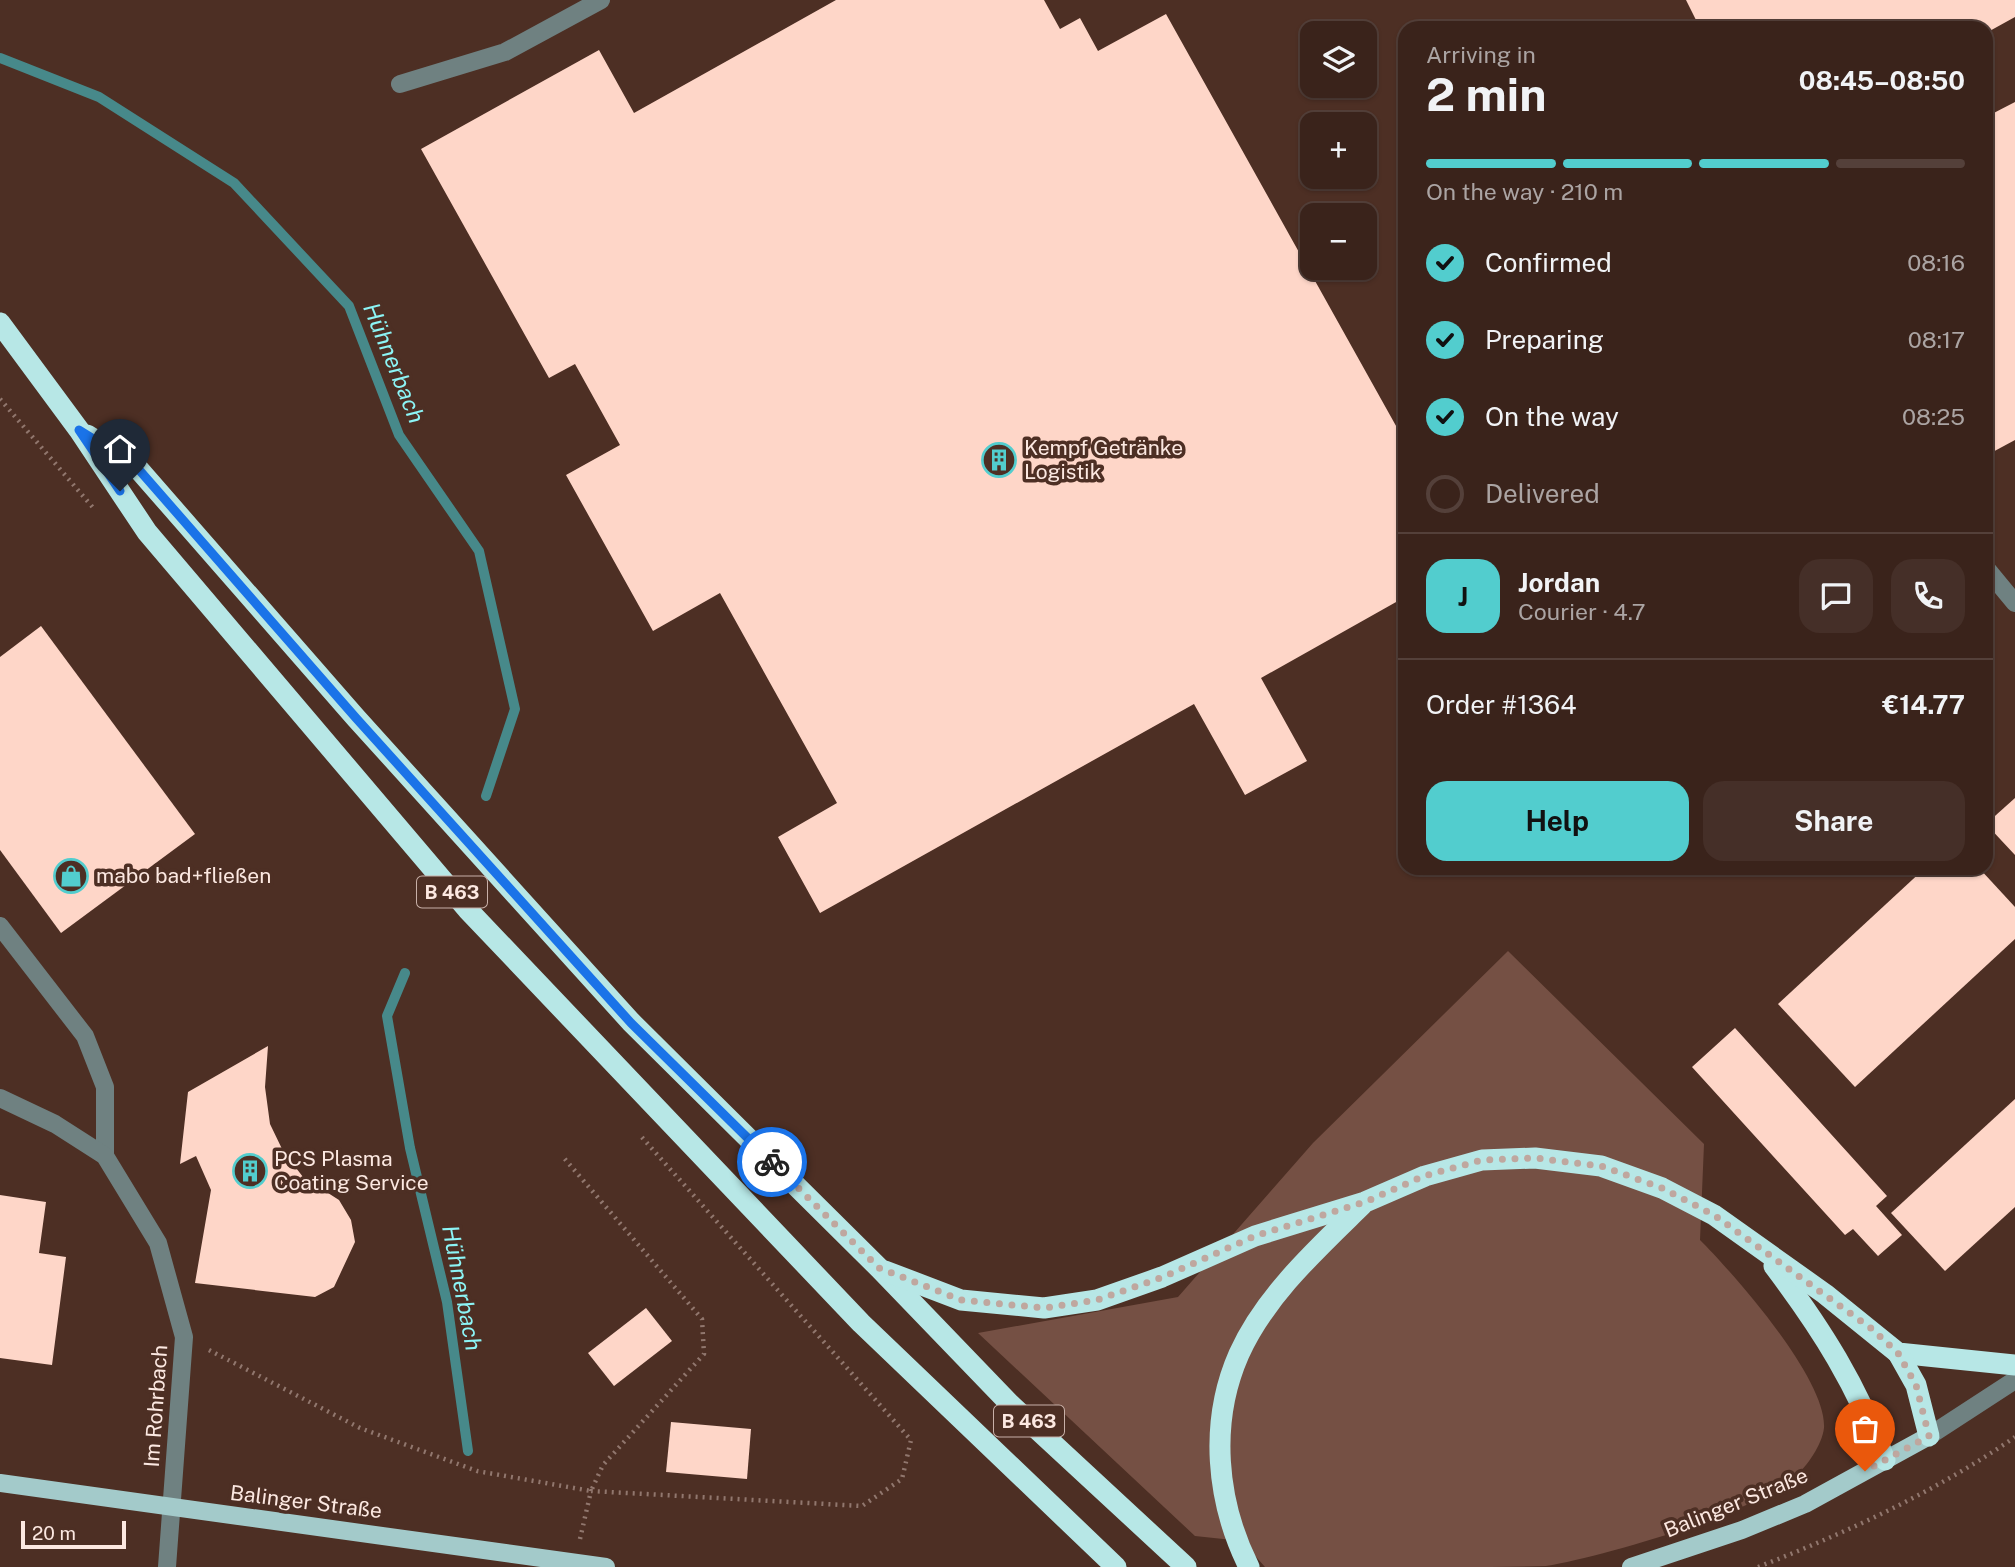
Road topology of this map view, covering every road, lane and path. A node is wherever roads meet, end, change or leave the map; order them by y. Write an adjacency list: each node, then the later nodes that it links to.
1 (601, 0): 2 (street)
2 (400, 85)
3 (0, 323): 4 (highway, B 463)
4 (79, 430): 14 (highway, B 463); 28 (highway, B 463)
5 (1993, 576): 6 (street)
6 (2015, 603)
7 (0, 926): 10 (street)
8 (0, 1098): 10 (street, Im Rohrbach)
9 (637, 1133): 23 (path)
10 (105, 1156): 15 (street, Im Rohrbach)
11 (565, 1158): 23 (path)
12 (1365, 1202): 13 (highway); 14 (highway); 30 (highway)
13 (1764, 1254): 16 (highway); 21 (highway)
14 (879, 1268): 29 (highway, B 463)
15 (184, 1337): 23 (path); 24 (street, Im Rohrbach)
16 (1898, 1353): 17 (highway); 19 (highway)
17 (2015, 1365)
18 (2015, 1380): 19 (street)
19 (1929, 1436): 21 (main road, Balinger Straße)
20 (2015, 1437): 32 (path)
21 (1885, 1460): 31 (main road, Balinger Straße)
22 (0, 1483): 24 (main road, Balinger Straße)
23 (591, 1491): 25 (path)
24 (172, 1508): 26 (street, Im Rohrbach); 27 (main road, Balinger Straße)
25 (582, 1534)
26 (167, 1567)
27 (606, 1567)
28 (1116, 1567)
29 (1186, 1567)
30 (1249, 1567)
31 (1631, 1567)
32 (1758, 1567)

